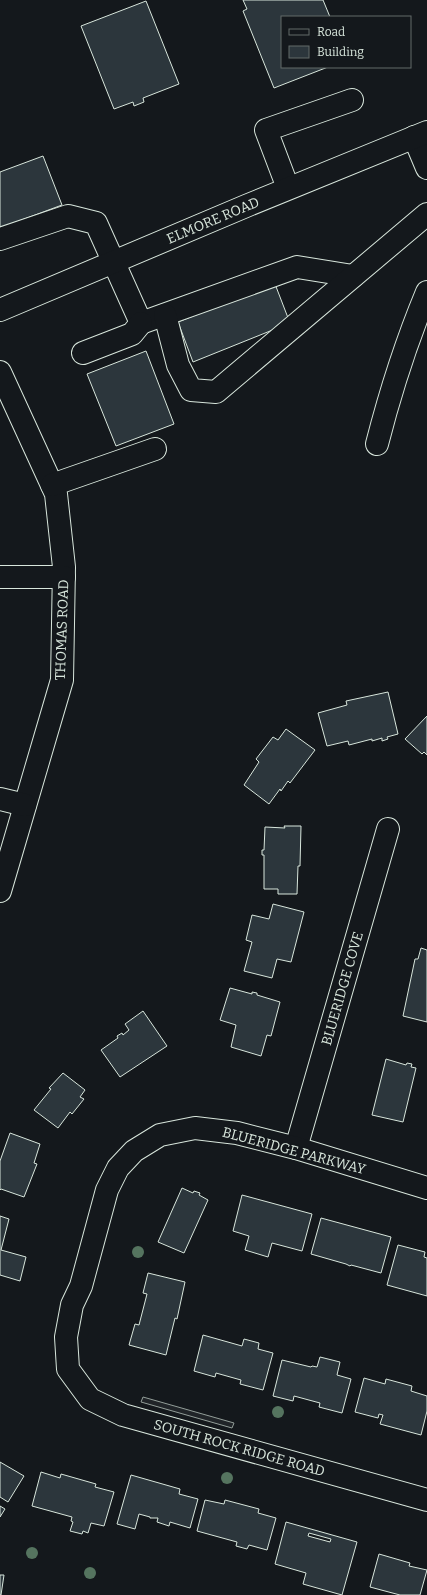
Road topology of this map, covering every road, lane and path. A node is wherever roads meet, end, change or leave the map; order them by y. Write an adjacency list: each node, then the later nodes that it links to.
1 (352, 100): 4 (street)
2 (421, 134): 3 (street); 4 (street, ELMORE ROAD)
3 (427, 168)
4 (288, 188): 7 (street, ELMORE ROAD)
5 (427, 214): 8 (street)
6 (0, 239): 7 (street)
7 (114, 262): 10 (street, ELMORE ROAD); 12 (street)
8 (353, 276): 11 (street); 11 (street)
9 (426, 295): 15 (street)
10 (0, 310)
11 (165, 315): 12 (street)
12 (141, 323): 13 (street)
13 (83, 354)
14 (0, 372): 17 (street, THOMAS ROAD)
15 (377, 444)
16 (155, 449): 17 (street)
17 (52, 485): 18 (street, THOMAS ROAD)
18 (64, 577): 19 (street); 21 (street, THOMAS ROAD)
19 (0, 578)
20 (0, 799): 21 (street)
21 (25, 805): 23 (street, THOMAS ROAD)
22 (388, 829): 24 (street, BLUERIDGE COVE)
23 (0, 891)
24 (296, 1148): 25 (street, BLUERIDGE PARKWAY); 26 (street, BLUERIDGE PARKWAY)
25 (427, 1188)
26 (68, 1369): 27 (street, SOUTH ROCK RIDGE ROAD)
27 (427, 1500)

